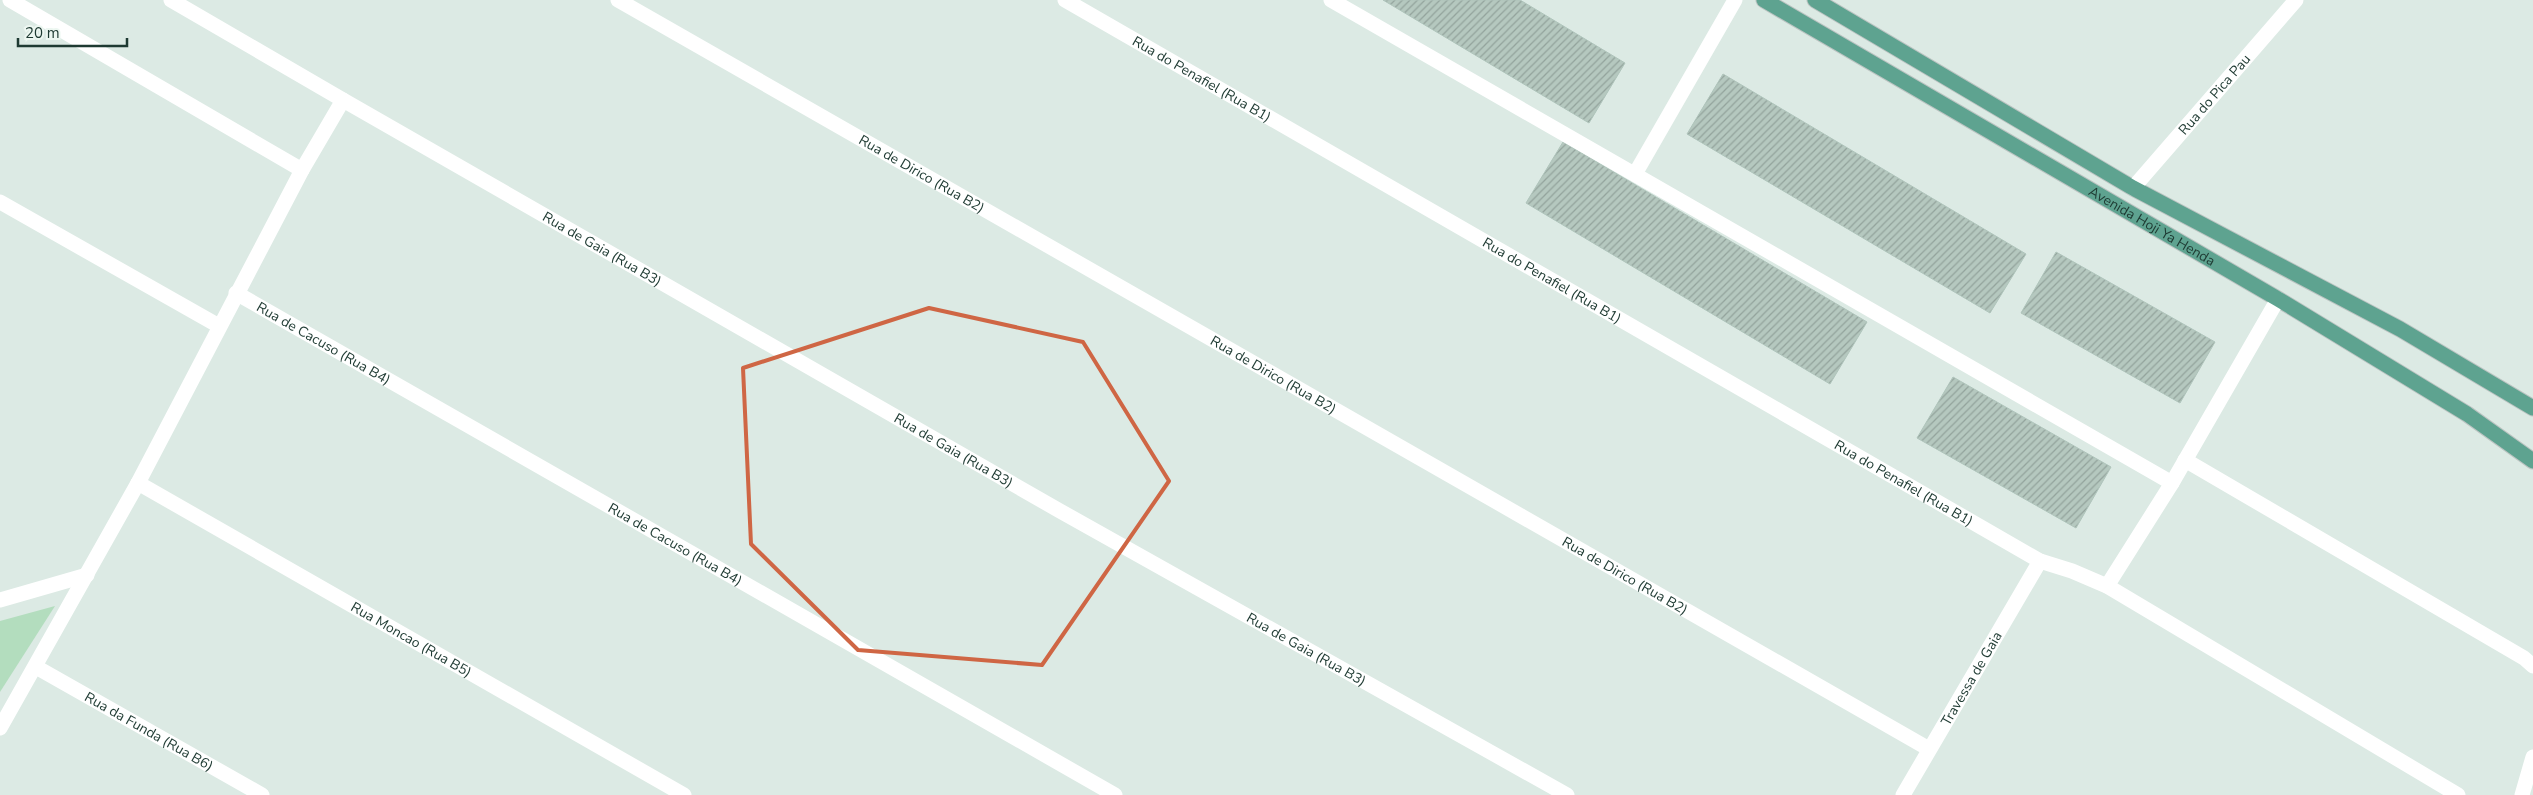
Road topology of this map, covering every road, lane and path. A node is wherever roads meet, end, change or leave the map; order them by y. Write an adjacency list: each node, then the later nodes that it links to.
1 (9, 0): 11 (street)
2 (171, 0): 10 (street, Rua de Gaia (Rua B3))
3 (618, 0): 30 (street, Rua de Dirico (Rua B2))
4 (1066, 0): 23 (street, Rua do Penafiel (Rua B1))
5 (1331, 0): 12 (street)
6 (1736, 0): 12 (street)
7 (1764, 0): 16 (main road, Avenida Hoji Ya Henda)
8 (1815, 0): 13 (main road, Avenida Hoji Ya Henda)
9 (2296, 0): 13 (street, Rua do Pica Pau)
10 (343, 100): 11 (street); 35 (street, Rua de Gaia (Rua B3))
11 (302, 170): 15 (street)
12 (1635, 174): 22 (street)
13 (2133, 188): 18 (main road, Avenida Hoji Ya Henda)
14 (0, 202): 17 (street)
15 (236, 294): 17 (street); 34 (street, Rua de Cacuso (Rua B4))
16 (2278, 299): 19 (street); 20 (main road, Avenida Hoji Ya Henda)
17 (219, 326): 21 (street)
18 (2533, 408)
19 (2186, 460): 22 (street); 27 (street)
20 (2533, 461)
21 (138, 483): 24 (street); 33 (street, Rua Moncao (Rua B5))
22 (2172, 483): 25 (street)
23 (2040, 561): 25 (street, Rua do Penafiel (Rua B1)); 30 (street, Travessa de Gaia)
24 (87, 574): 26 (street); 28 (street)
25 (2107, 586): 37 (street, Rua do Penafiel (Rua B1))
26 (0, 600)
27 (2533, 666)
28 (36, 667): 29 (street); 32 (street, Rua da Funda (Rua B6))
29 (0, 728)
30 (1929, 749): 36 (street, Travessa de Gaia)
31 (2533, 756): 38 (street)
32 (262, 795)
33 (684, 795)
34 (1115, 795)
35 (1566, 795)
36 (1903, 795)
37 (2458, 795)
38 (2522, 795)

